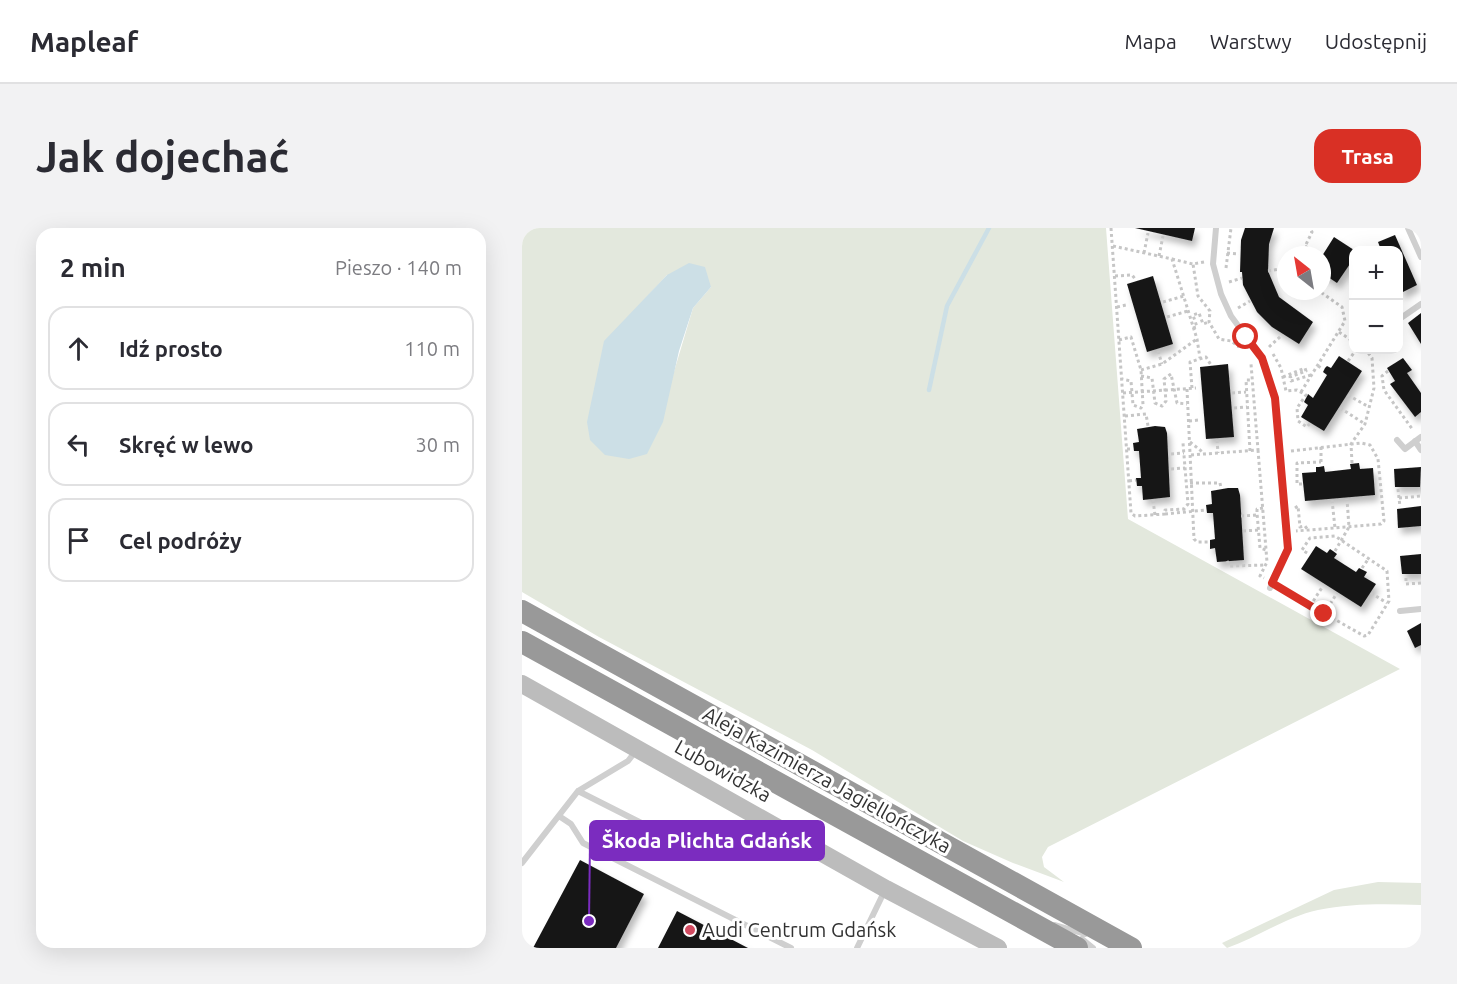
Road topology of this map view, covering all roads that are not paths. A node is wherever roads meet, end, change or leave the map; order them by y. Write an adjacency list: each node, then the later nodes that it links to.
1 (1216, 228): 9 (lane)
2 (1408, 228): 3 (lane)
3 (1421, 257)
4 (1421, 304): 5 (lane)
5 (1403, 317)
6 (1418, 439): 7 (lane); 8 (lane)
7 (1397, 440)
8 (1421, 450)
9 (1271, 586)
10 (1421, 609): 12 (lane)
11 (522, 611): 20 (highway, Aleja Kazimierza Jagiellończyka)
12 (1400, 611)
13 (522, 642): 22 (highway, Aleja Kazimierza Jagiellończyka)
14 (522, 684): 15 (street, Lubowidzka)
15 (638, 749): 16 (lane); 21 (street, Lubowidzka)
16 (578, 791): 17 (lane); 18 (lane)
17 (559, 816): 19 (lane); 23 (lane)
18 (683, 844)
19 (522, 863)
20 (1016, 884): 22 (lane); 27 (highway, Aleja Kazimierza Jagiellończyka)
21 (886, 889): 24 (lane); 25 (street, Lubowidzka)
22 (1073, 939): 26 (lane); 27 (lane)
23 (790, 948)
24 (857, 948)
25 (998, 948)
26 (1093, 948)
27 (1129, 948)

